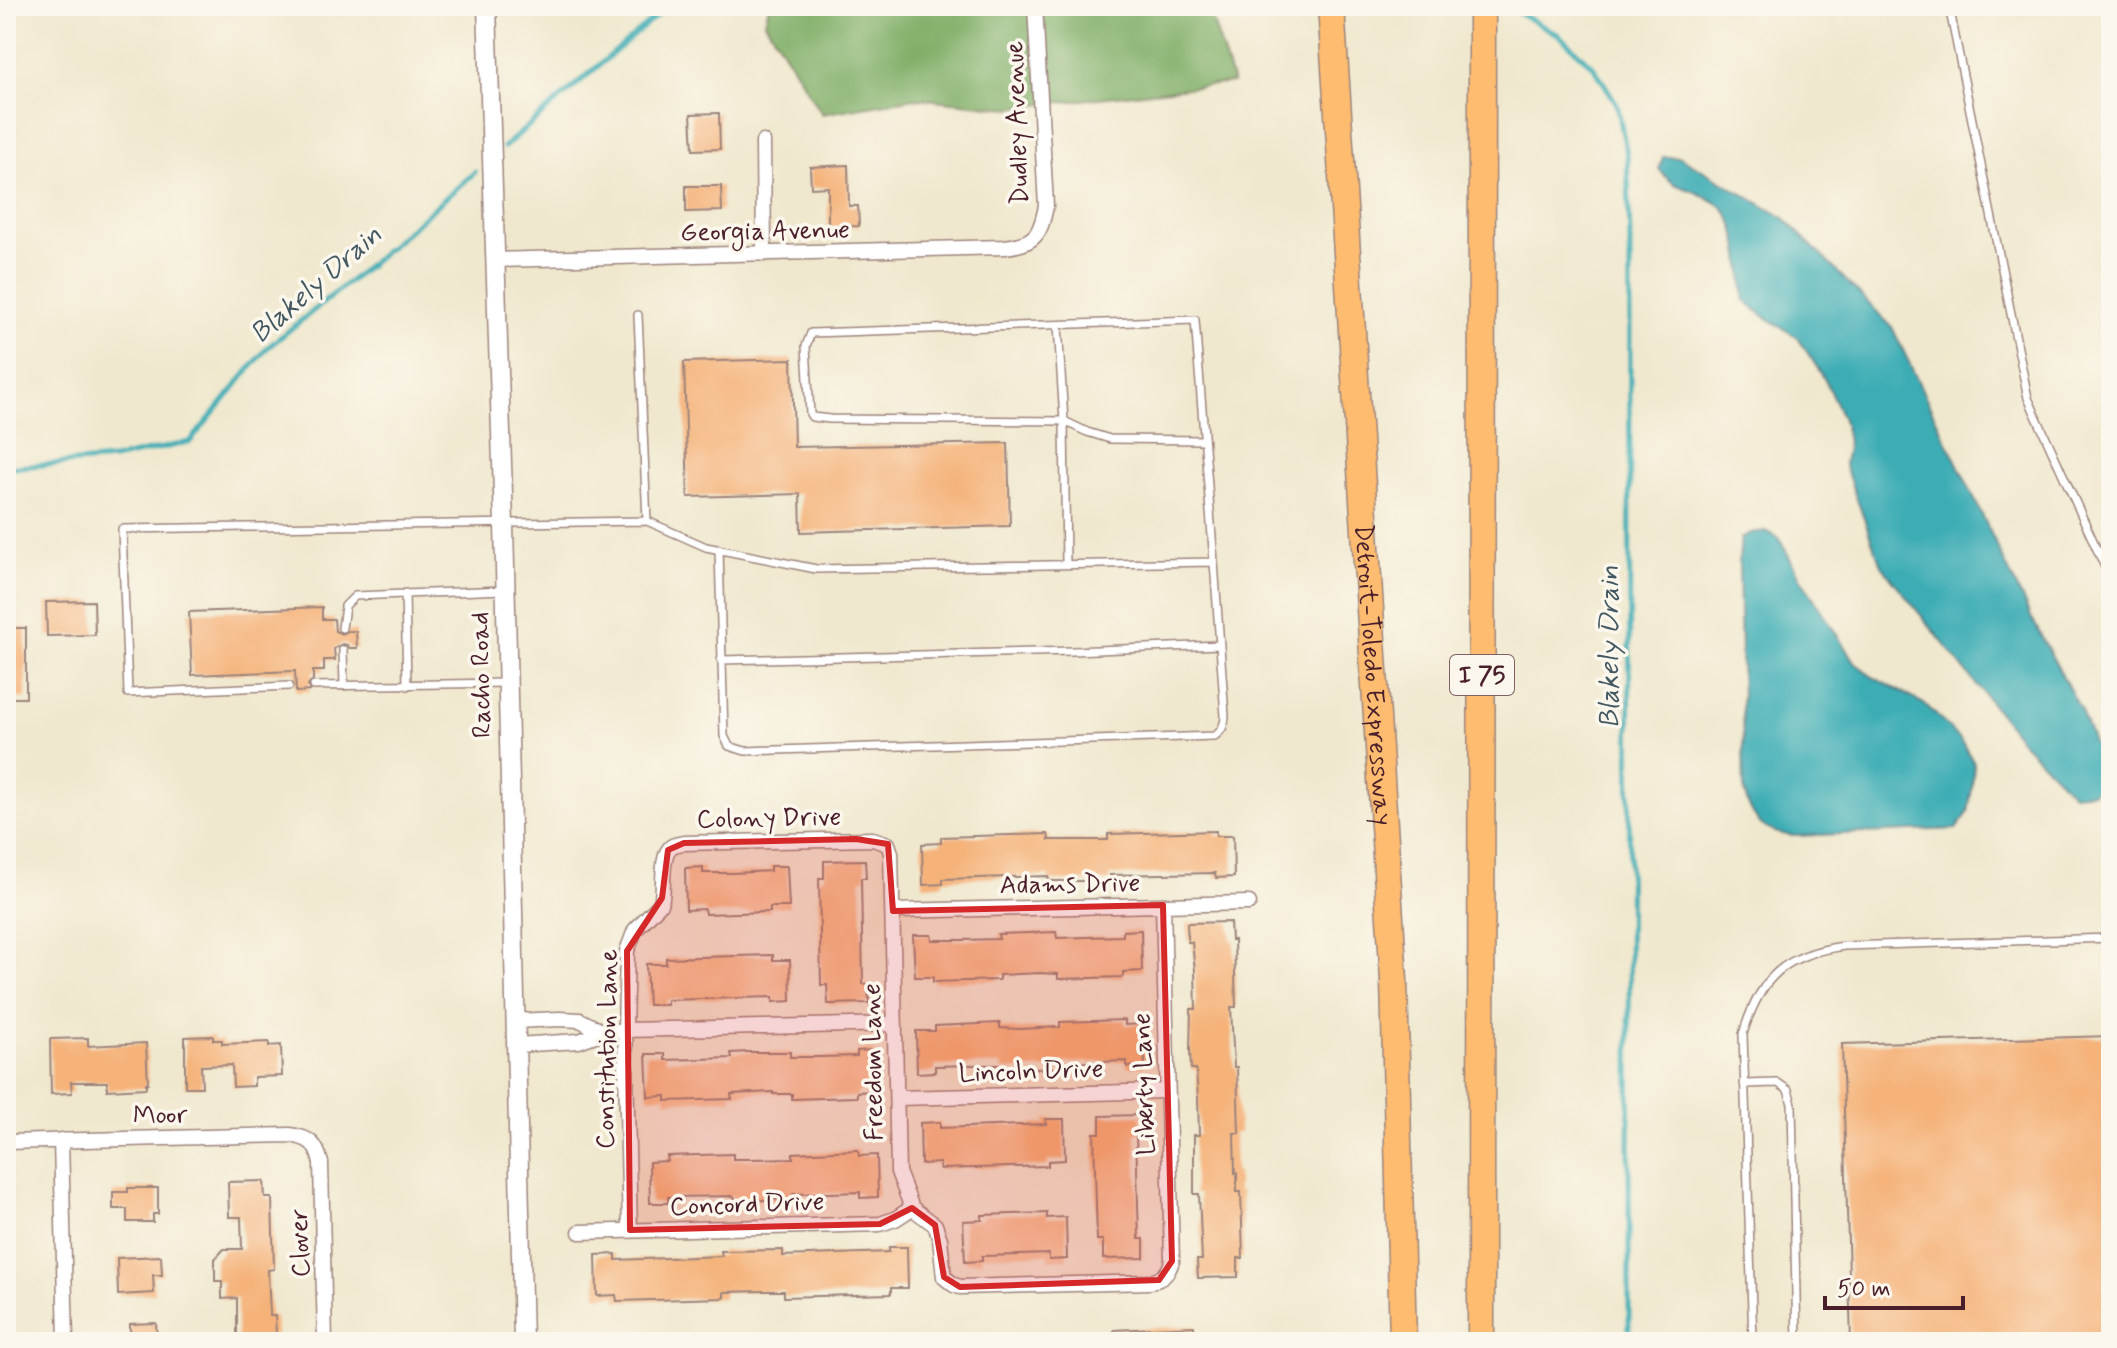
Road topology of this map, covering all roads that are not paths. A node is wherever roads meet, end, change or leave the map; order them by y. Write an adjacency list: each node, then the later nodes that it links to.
1 (487, 6): 9 (street, Racho Road)
2 (1035, 6): 7 (street, Dudley Avenue)
3 (1331, 6): 55 (highway, Detroit-Toledo Expressway)
4 (1482, 6): 56 (highway, I 75)
5 (1949, 6): 19 (lane)
6 (763, 142): 8 (street)
7 (1036, 237): 8 (street, Georgia Avenue)
8 (764, 254): 9 (street, Georgia Avenue)
9 (494, 260): 15 (street, Racho Road)
10 (638, 315): 14 (lane)
11 (1058, 325): 12 (lane); 12 (lane); 13 (lane)
12 (1064, 421): 13 (lane); 18 (lane)
13 (1204, 440): 17 (lane)
14 (647, 521): 15 (lane); 16 (lane)
15 (504, 524): 20 (street, Racho Road); 27 (lane)
16 (719, 549): 18 (lane); 25 (lane)
17 (1214, 562): 18 (lane); 23 (lane)
18 (1066, 564)
19 (2111, 580)
20 (504, 590): 21 (lane); 26 (street, Racho Road)
21 (405, 593): 22 (lane); 30 (lane)
22 (342, 628)
23 (1220, 645): 25 (lane); 25 (lane)
24 (343, 650): 29 (lane)
25 (721, 660)
26 (506, 683): 30 (lane); 37 (street, Racho Road)
27 (289, 686)
28 (314, 686): 29 (lane)
29 (344, 686): 30 (lane)
30 (407, 686)
31 (856, 839): 32 (street, Colony Drive); 35 (street, Freedom Lane)
32 (684, 843): 39 (street, Constitution Lane)
33 (1249, 903): 34 (street, Adams Drive)
34 (1163, 905): 35 (street, Adams Drive); 43 (street, Liberty Lane)
35 (893, 911): 38 (street, Freedom Lane)
36 (2111, 938): 42 (lane)
37 (514, 1021): 40 (street); 41 (street, Racho Road)
38 (895, 1024): 39 (street); 44 (street, Freedom Lane)
39 (625, 1030): 40 (street); 49 (street, Constitution Lane)
40 (603, 1032): 41 (street)
41 (516, 1045): 54 (street, Racho Road)
42 (1744, 1084): 57 (lane); 58 (lane)
43 (1167, 1091): 44 (street, Lincoln Drive); 51 (street, Liberty Lane)
44 (897, 1098): 48 (street, Freedom Lane)
45 (61, 1140): 46 (street, Moor); 47 (street, Moor); 52 (street)
46 (6, 1142)
47 (313, 1143): 53 (street, Clover)
48 (912, 1208): 49 (street, Concord Drive); 51 (street, Freedom Lane)
49 (630, 1230): 50 (street, Concord Drive)
50 (580, 1232)
51 (960, 1287)
52 (66, 1342)
53 (325, 1342)
54 (523, 1342)
55 (1403, 1342)
56 (1481, 1342)
57 (1753, 1342)
58 (1797, 1342)

